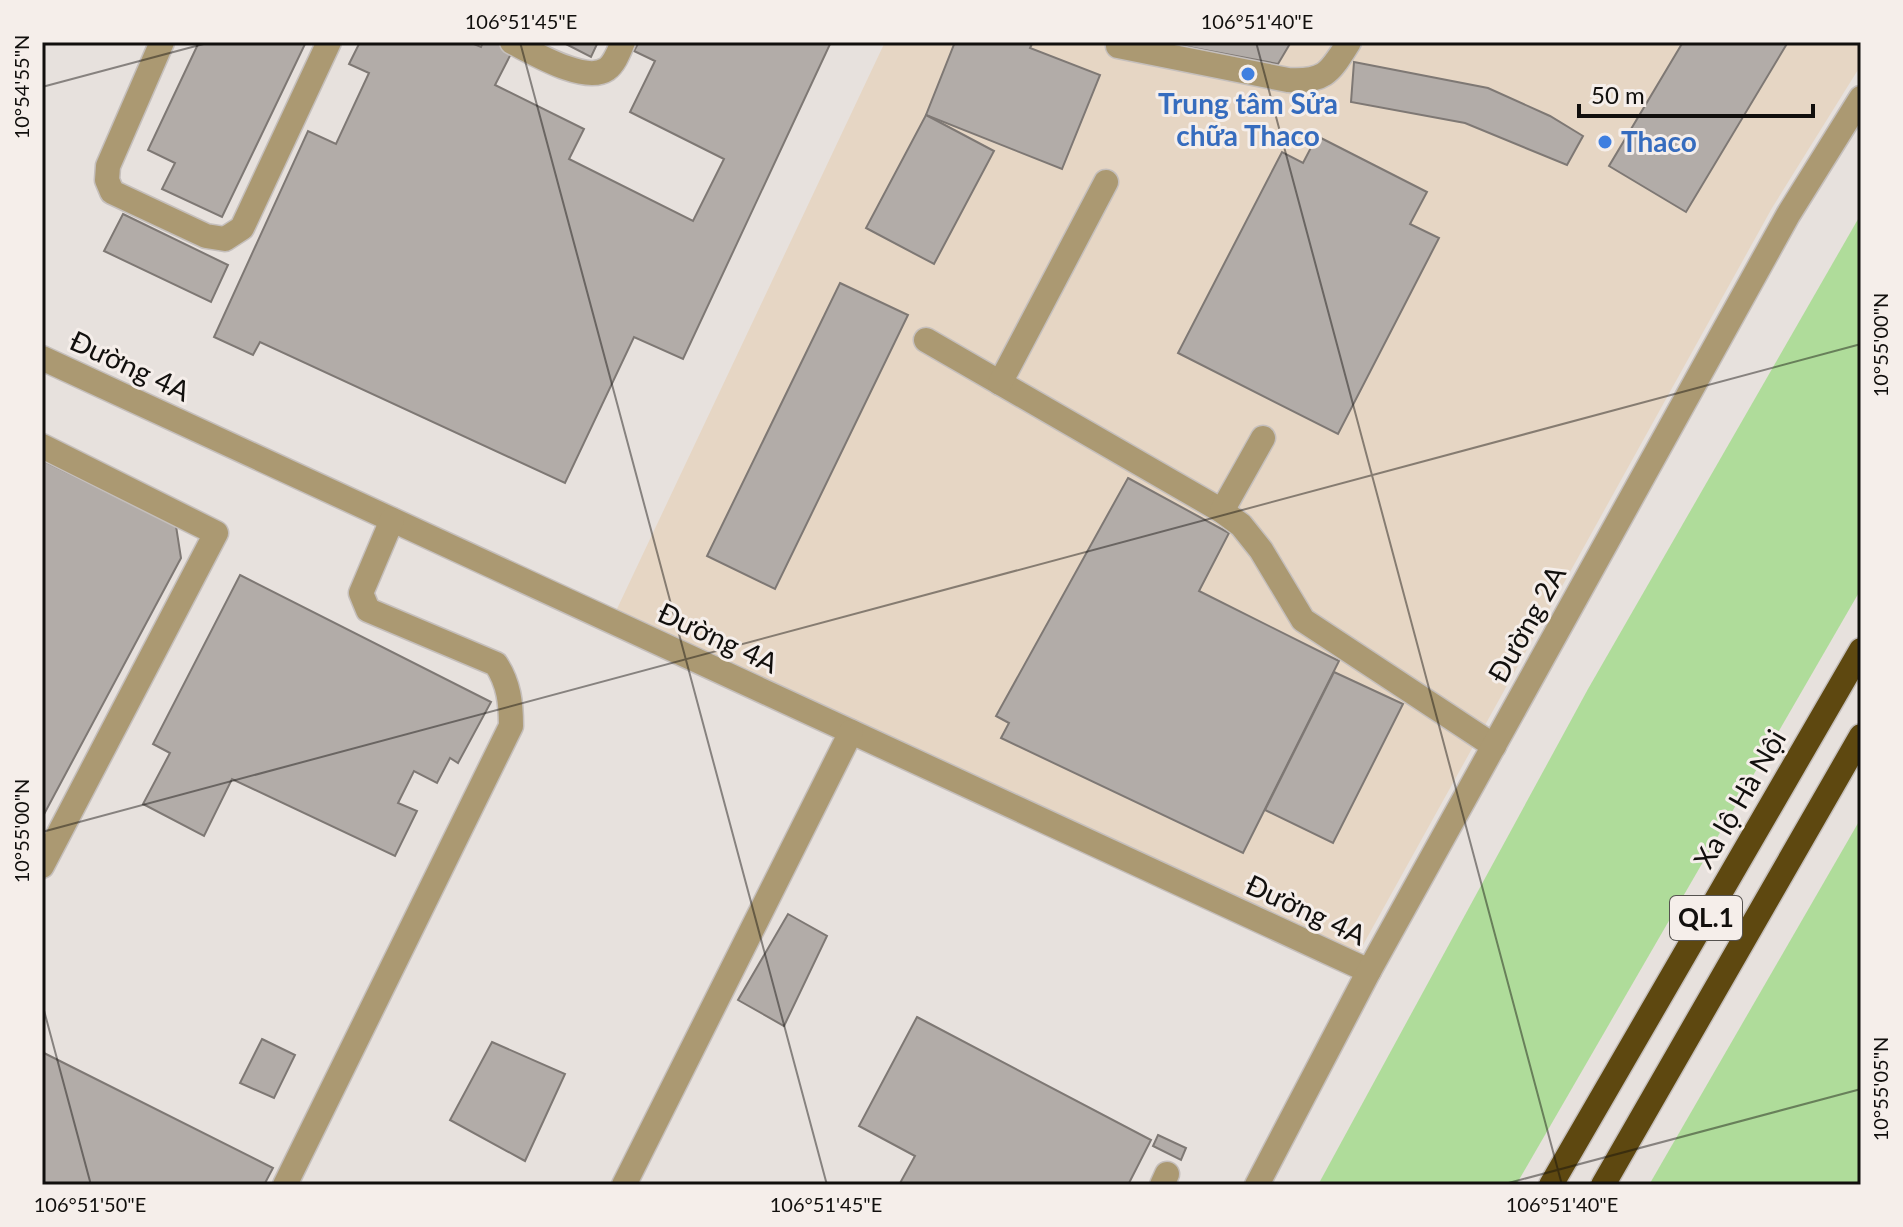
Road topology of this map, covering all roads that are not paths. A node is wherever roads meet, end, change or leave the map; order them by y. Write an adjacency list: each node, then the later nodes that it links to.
1 (162, 42): 2 (street)
2 (329, 42)
3 (512, 42): 4 (street)
4 (623, 42)
5 (1349, 42): 6 (street)
6 (1118, 46)
7 (1861, 98): 19 (street, Đường 2A)
8 (1106, 182): 11 (street)
9 (926, 340): 11 (street)
10 (42, 358): 15 (street, Đường 4A)
11 (1000, 383): 14 (street)
12 (1263, 438): 14 (street)
13 (42, 446): 20 (street)
14 (1222, 511): 19 (street)
15 (392, 520): 17 (street, Đường 4A); 22 (street)
16 (1861, 650): 25 (highway, Xa lộ Hà Nội / QL.1)
17 (851, 732): 21 (street, Đường 4A); 23 (street)
18 (1861, 736): 26 (highway, QL.1)
19 (1494, 746): 21 (street, Đường 2A)
20 (42, 866)
21 (1369, 971): 24 (street, Đường 2A)
22 (285, 1185)
23 (624, 1185)
24 (1257, 1185)
25 (1551, 1185)
26 (1603, 1185)

